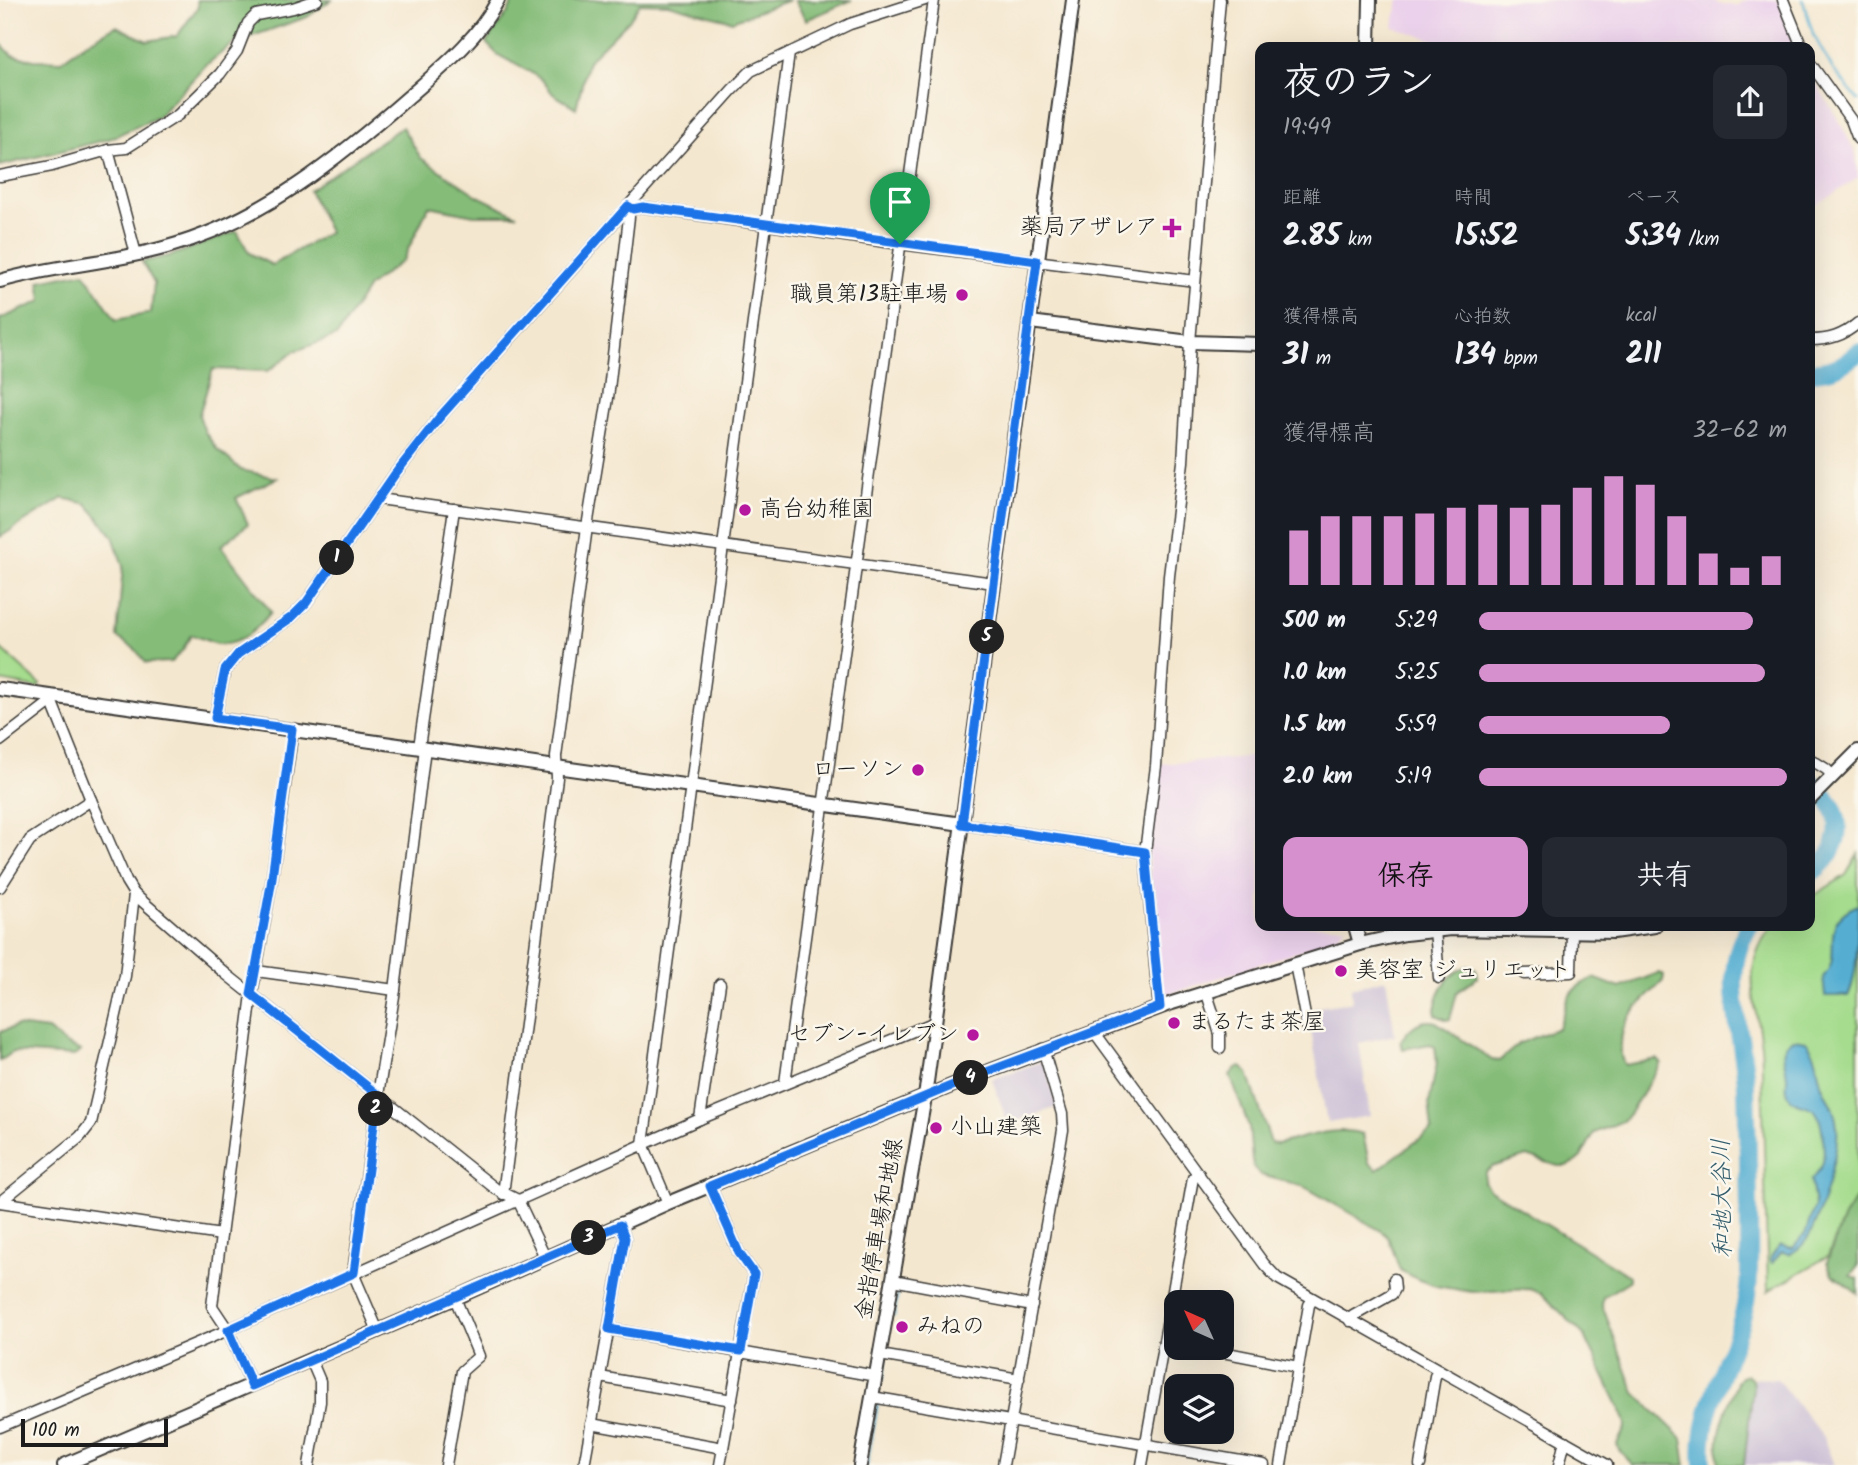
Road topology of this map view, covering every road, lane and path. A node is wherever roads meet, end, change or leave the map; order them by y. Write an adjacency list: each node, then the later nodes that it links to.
1 (317, 0): 14 (street)
2 (499, 0): 19 (main road)
3 (925, 0): 11 (street)
4 (934, 0): 18 (street)
5 (1073, 0): 20 (main road, 金指停車場和地線)
6 (1220, 0): 22 (street)
7 (1370, 0): 9 (main road)
8 (1783, 0): 10 (street)
9 (1369, 42)
10 (1800, 42)
11 (789, 53): 16 (street); 17 (street)
12 (1815, 70): 13 (street)
13 (1858, 139)
14 (108, 150): 15 (street); 19 (street)
15 (0, 176)
16 (628, 206): 17 (street); 28 (street); 30 (street)
17 (766, 225): 18 (street); 31 (street)
18 (900, 244): 20 (street); 32 (street)
19 (136, 254): 21 (main road)
20 (1037, 261): 22 (street); 23 (main road, 金指停車場和地線)
21 (0, 281)
22 (1195, 281): 26 (street)
23 (1030, 322): 26 (main road); 33 (main road, 金指停車場和地線)
24 (1858, 323): 25 (street)
25 (1815, 340)
26 (1190, 342): 27 (main road); 49 (street)
27 (1255, 344)
28 (379, 499): 29 (street); 36 (street)
29 (454, 509): 30 (street); 39 (street)
30 (587, 527): 31 (street); 42 (street)
31 (723, 546): 32 (street); 44 (street)
32 (856, 565): 33 (street); 47 (street)
33 (994, 583): 48 (main road, 金指停車場和地線)
34 (0, 689): 35 (main road)
35 (49, 695): 36 (main road); 38 (street); 46 (street)
36 (215, 718): 37 (main road)
37 (292, 729): 39 (main road); 60 (street)
38 (0, 741)
39 (422, 748): 42 (main road); 64 (street)
40 (1858, 751): 43 (main road)
41 (1815, 763): 43 (street)
42 (557, 767): 44 (main road); 80 (street)
43 (1829, 779): 45 (main road)
44 (692, 786): 47 (main road); 77 (street)
45 (1815, 793)
46 (91, 800): 50 (street); 51 (street)
47 (824, 804): 48 (main road); 73 (street)
48 (962, 824): 49 (street); 68 (main road, 金指停車場和地線)
49 (1145, 852): 67 (street)
50 (0, 887)
51 (134, 894): 66 (street); 82 (street)
52 (1356, 931): 58 (main road)
53 (1425, 931): 58 (main road)
54 (1435, 931): 62 (street)
55 (1504, 931): 57 (main road)
56 (1630, 931): 57 (main road)
57 (1572, 932): 61 (street)
58 (1360, 944): 59 (main road)
59 (1295, 964): 65 (main road); 69 (street)
60 (256, 971): 64 (street); 66 (street)
61 (1524, 974)
62 (1440, 978)
63 (720, 984): 76 (street)
64 (395, 990): 74 (street)
65 (1206, 991): 67 (main road); 71 (street)
66 (251, 994): 74 (street); 85 (street)
67 (1160, 1007): 70 (main road)
68 (935, 1022): 73 (street); 75 (main road, 金指停車場和地線)
69 (1307, 1026)
70 (1096, 1030): 72 (main road); 78 (street)
71 (1220, 1048)
72 (1043, 1049): 75 (main road); 93 (street)
73 (785, 1083): 76 (street)
74 (378, 1095): 80 (street); 87 (street)
75 (925, 1097): 79 (main road); 89 (main road, 金指停車場和地線)
76 (700, 1119): 77 (street)
77 (643, 1144): 81 (street); 83 (street)
78 (1199, 1174): 90 (street); 92 (street)
79 (710, 1186): 83 (main road); 99 (street)
80 (503, 1194): 81 (street)
81 (518, 1200): 86 (street); 87 (street)
82 (0, 1202): 85 (street)
83 (668, 1203): 84 (main road)
84 (620, 1225): 86 (main road); 95 (street)
85 (221, 1235): 96 (street)
86 (545, 1257): 91 (main road)
87 (354, 1273): 96 (street); 97 (street)
88 (1394, 1279): 94 (street)
89 (893, 1280): 93 (street); 101 (main road, 金指停車場和地線)
90 (1173, 1290)
91 (455, 1298): 97 (main road); 119 (street)
92 (1312, 1299): 94 (street); 103 (street)
93 (1032, 1306): 107 (street)
94 (1350, 1321): 104 (street)
95 (609, 1329): 99 (street); 106 (street)
96 (228, 1330): 108 (street); 113 (street)
97 (378, 1331): 102 (main road)
98 (1164, 1341): 115 (street)
99 (741, 1351): 105 (street); 110 (street)
100 (1234, 1354): 103 (street)
101 (880, 1355): 105 (main road, 金指停車場和地線); 107 (street)
102 (311, 1360): 108 (main road); 118 (street)
103 (1298, 1367): 126 (street)
104 (1438, 1370): 114 (street); 127 (street)
105 (876, 1376): 109 (main road, 金指停車場和地線)
106 (600, 1377): 110 (street); 112 (street)
107 (1019, 1379): 111 (street)
108 (252, 1386): 117 (main road)
109 (872, 1397): 111 (street); 122 (main road, 金指停車場和地線)
110 (732, 1401): 116 (street)
111 (1011, 1421): 115 (street); 123 (street)
112 (592, 1424): 116 (street); 120 (street)
113 (0, 1427)
114 (1565, 1441): 128 (street); 129 (street)
115 (1146, 1444): 124 (street); 125 (street)
116 (723, 1448): 121 (street)
117 (64, 1465)
118 (309, 1465)
119 (446, 1465)
120 (584, 1465)
121 (720, 1465)
122 (860, 1465)
123 (1003, 1465)
124 (1142, 1465)
125 (1264, 1465)
126 (1281, 1465)
127 (1420, 1465)
128 (1559, 1465)
129 (1607, 1465)

